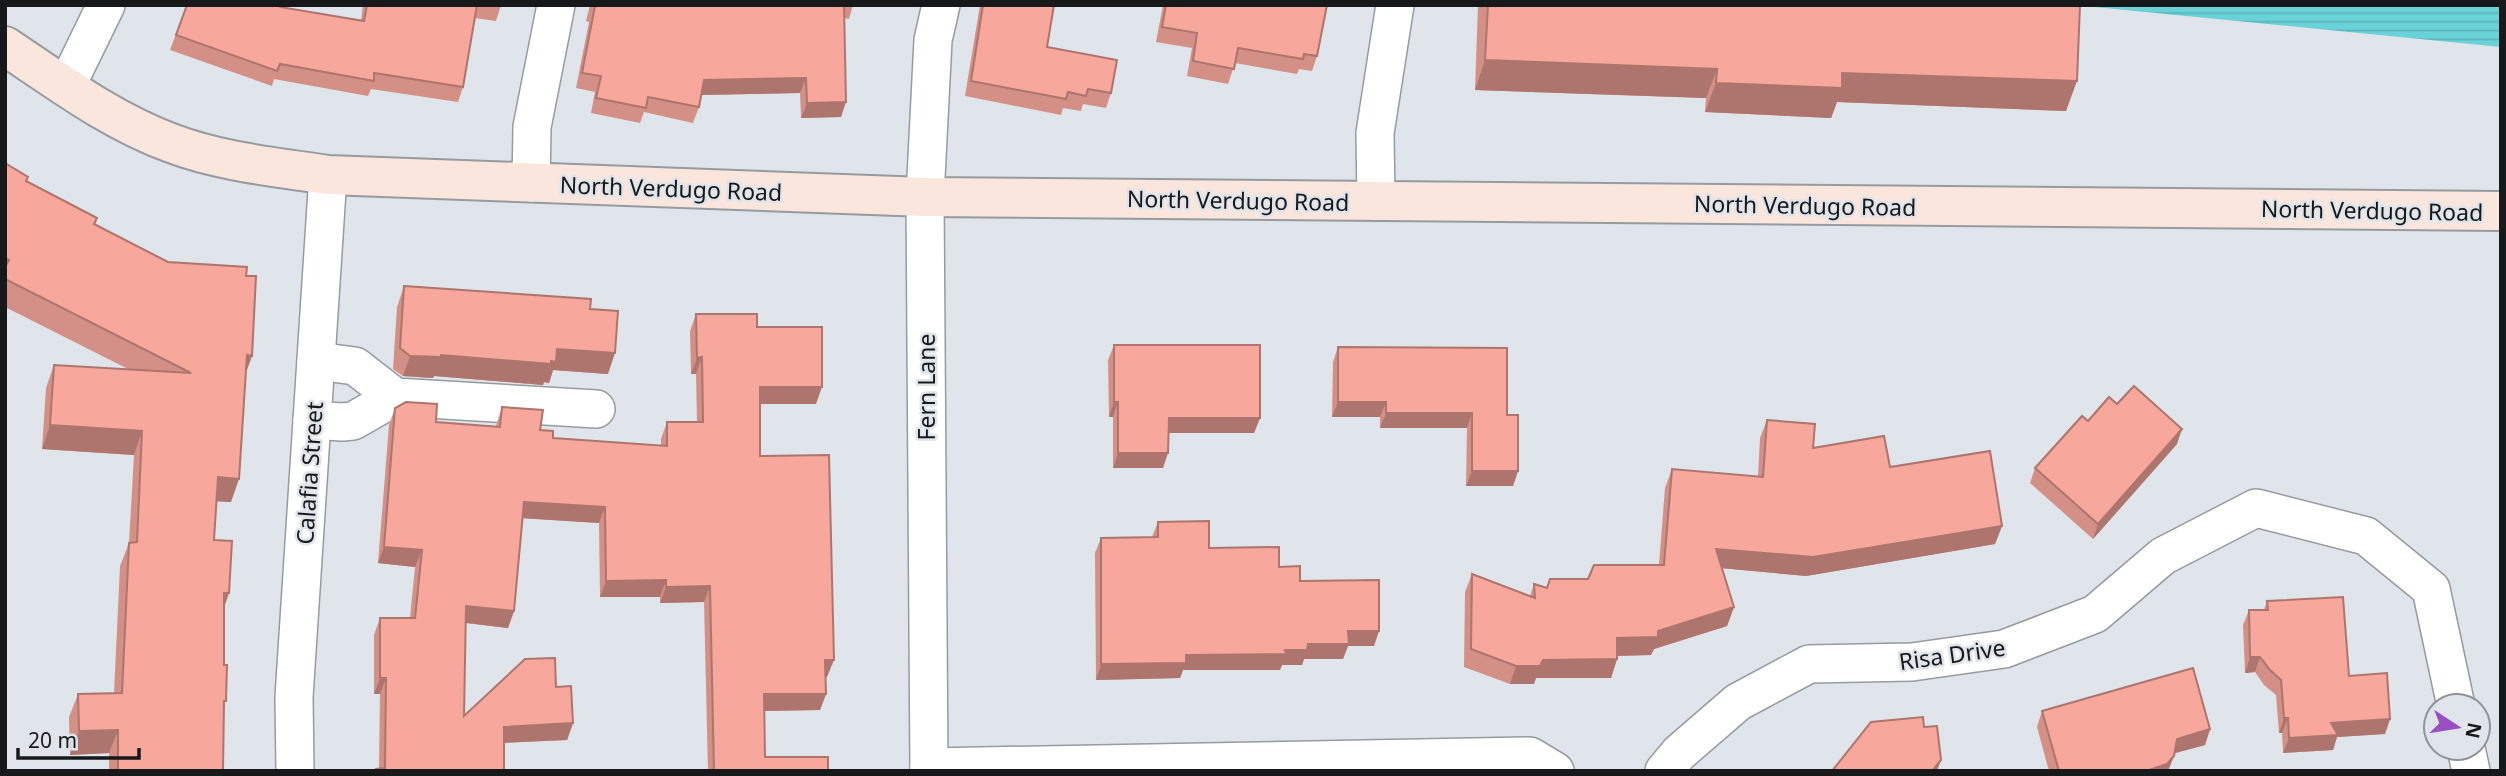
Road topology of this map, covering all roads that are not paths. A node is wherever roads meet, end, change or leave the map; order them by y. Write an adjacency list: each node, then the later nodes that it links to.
1 (106, 5): 6 (street)
2 (556, 5): 8 (street)
3 (941, 5): 9 (street, Fern Lane)
4 (1395, 5): 10 (street)
5 (5, 46): 6 (main road, North Verdugo Road)
6 (66, 87): 7 (main road, North Verdugo Road)
7 (328, 175): 8 (main road, North Verdugo Road); 12 (street, Calafia Street)
8 (531, 183): 9 (main road, North Verdugo Road)
9 (925, 197): 10 (main road, North Verdugo Road); 17 (street, Fern Lane)
10 (1376, 201): 11 (main road, North Verdugo Road)
11 (2501, 211)
12 (316, 361): 13 (street); 15 (street, Calafia Street)
13 (395, 397): 14 (street); 15 (street)
14 (596, 409)
15 (312, 420): 18 (street, Calafia Street)
16 (2453, 692): 20 (street, Risa Drive)
17 (929, 769): 19 (street)
18 (295, 771)
19 (1555, 771)
20 (1664, 771)

